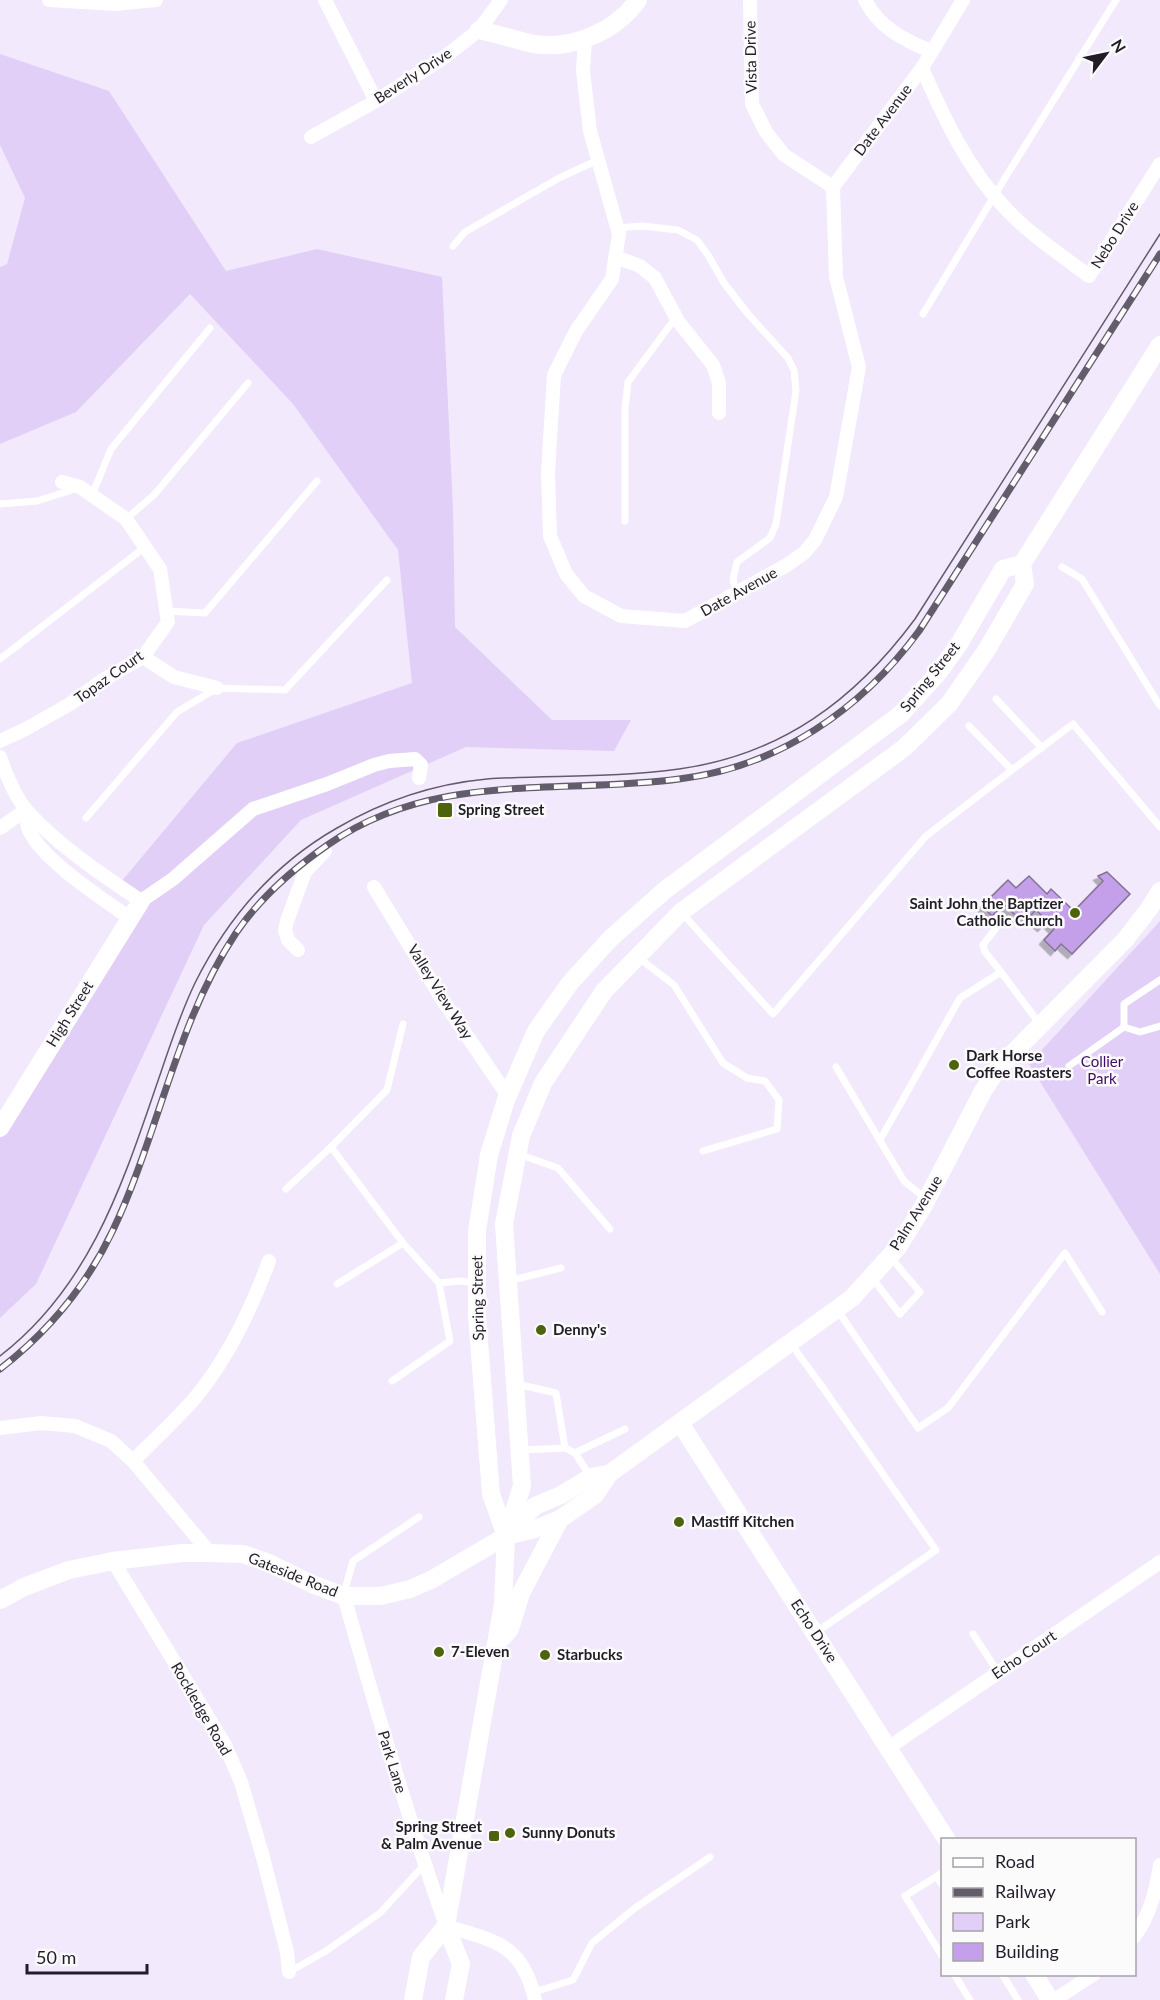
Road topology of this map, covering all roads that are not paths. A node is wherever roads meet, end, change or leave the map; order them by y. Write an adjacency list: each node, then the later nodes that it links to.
1 (49, 0): 2 (street)
2 (156, 0)
3 (325, 0): 14 (street)
4 (501, 0): 10 (street, Beverly Drive)
5 (638, 0): 11 (main road)
6 (750, 0): 18 (street, Vista Drive)
7 (864, 0): 12 (street)
8 (963, 0): 12 (street, Date Avenue)
9 (1116, 0): 19 (lane)
10 (479, 30): 11 (main road); 14 (street, Beverly Drive)
11 (585, 39): 16 (street, Date Avenue)
12 (931, 51): 13 (street, Date Avenue)
13 (922, 68): 18 (street, Date Avenue); 19 (street)
14 (376, 100): 15 (street, Beverly Drive)
15 (311, 136)
16 (598, 160): 20 (street, Date Avenue); 21 (lane)
17 (1160, 165): 19 (street, Nebo Drive)
18 (833, 187): 39 (street, Date Avenue)
19 (995, 196): 23 (lane)
20 (617, 228): 22 (street, Date Avenue); 39 (lane)
21 (453, 246)
22 (615, 257): 24 (street); 39 (street, Date Avenue)
23 (923, 314)
24 (676, 317): 28 (street); 34 (lane)
25 (210, 328): 31 (lane)
26 (1160, 345): 36 (main road, Spring Street)
27 (248, 383): 33 (lane)
28 (719, 413)
29 (317, 481): 40 (lane)
30 (62, 482): 31 (street, Topaz Court)
31 (86, 491): 32 (lane); 33 (street, Topaz Court)
32 (0, 504)
33 (126, 519): 35 (street, Topaz Court)
34 (625, 522)
35 (146, 547): 40 (street, Topaz Court); 42 (lane)
36 (1022, 564): 60 (main road, Spring Street); 73 (main road, Spring Street)
37 (1062, 567): 45 (lane)
38 (387, 579): 43 (lane)
39 (736, 593)
40 (166, 611): 41 (street, Topaz Court)
41 (142, 657): 43 (street); 47 (street, Topaz Court)
42 (0, 659)
43 (218, 688): 53 (lane)
44 (996, 699): 48 (lane)
45 (1160, 706)
46 (969, 726): 50 (lane)
47 (0, 741)
48 (1042, 748): 50 (lane); 54 (lane)
49 (0, 757): 52 (street)
50 (1012, 770): 60 (lane)
51 (419, 778): 59 (street)
52 (26, 810): 55 (street); 59 (street); 61 (street)
53 (86, 818)
54 (1160, 827)
55 (0, 828)
56 (326, 851): 63 (street)
57 (374, 887): 73 (street, Valley View Way)
58 (1160, 891): 68 (main road, Palm Avenue)
59 (141, 901): 61 (main road, High Street)
60 (681, 912): 64 (main road, Spring Street)
61 (130, 918): 74 (main road, High Street)
62 (996, 928): 65 (lane)
63 (298, 950)
64 (637, 957): 77 (lane); 78 (main road, Spring Street)
65 (1001, 972): 68 (lane); 75 (lane)
66 (1160, 980): 70 (lane)
67 (403, 1024): 76 (lane)
68 (1040, 1025): 80 (main road, Palm Avenue)
69 (1160, 1026): 70 (lane)
70 (1124, 1027): 71 (lane)
71 (1069, 1066)
72 (836, 1067): 75 (lane)
73 (508, 1096): 88 (main road, Spring Street)
74 (0, 1128)
75 (880, 1140): 80 (lane)
76 (331, 1147): 79 (lane); 82 (lane)
77 (703, 1151)
78 (518, 1154): 81 (lane); 89 (main road, Spring Street)
79 (286, 1189)
80 (927, 1200): 83 (main road, Palm Avenue)
81 (610, 1228)
82 (403, 1243): 87 (lane); 90 (lane)
83 (890, 1256): 86 (main road, Palm Avenue); 86 (lane)
84 (269, 1261): 102 (street)
85 (561, 1268): 89 (lane)
86 (871, 1277): 91 (main road, Palm Avenue)
87 (439, 1283): 88 (lane); 94 (lane)
88 (477, 1283): 89 (main road); 106 (main road, Spring Street)
89 (508, 1283): 95 (main road, Spring Street)
90 (337, 1284)
91 (836, 1309): 92 (lane); 93 (main road, Palm Avenue)
92 (1102, 1312)
93 (790, 1344): 96 (main road, Palm Avenue); 112 (lane)
94 (392, 1381)
95 (515, 1384): 99 (lane); 100 (main road, Spring Street)
96 (680, 1423): 103 (main road, Palm Avenue); 112 (main road, Echo Drive)
97 (0, 1428): 102 (street)
98 (625, 1428): 101 (lane)
99 (565, 1448): 100 (lane); 101 (lane)
100 (519, 1450): 106 (main road, Spring Street)
101 (575, 1453): 103 (lane)
102 (133, 1461): 107 (street)
103 (600, 1475): 105 (main road, Palm Avenue); 106 (main road, Palm Avenue)
104 (419, 1517): 110 (lane)
105 (560, 1519): 106 (main road, Palm Avenue); 114 (main road)
106 (506, 1536): 110 (main road, Gateside Road); 114 (main road, Spring Street)
107 (210, 1553): 108 (main road, Gateside Road); 110 (main road, Gateside Road)
108 (113, 1562): 111 (main road, Gateside Road); 125 (street, Rockledge Road)
109 (1160, 1562): 115 (street, Echo Court)
110 (344, 1596): 119 (street, Park Lane)
111 (0, 1600)
112 (815, 1633): 116 (main road, Echo Drive)
113 (972, 1634): 115 (lane)
114 (497, 1644): 122 (main road, Spring Street)
115 (998, 1672): 116 (street, Echo Court)
116 (888, 1748): 117 (main road, Echo Drive)
117 (946, 1838)
118 (710, 1857): 130 (lane)
119 (424, 1865): 122 (street, Park Lane); 125 (lane)
120 (1160, 1865): 123 (street)
121 (940, 1875): 124 (lane)
122 (446, 1926): 130 (street); 131 (main road, Spring Street); 132 (main road)
123 (1136, 1934)
124 (941, 1954)
125 (289, 1972)
126 (955, 1976): 133 (lane)
127 (1003, 1976): 134 (lane)
128 (1035, 1976): 135 (main road)
129 (1091, 1976): 135 (street)
130 (534, 1996)
131 (413, 2000)
132 (454, 2000)
133 (970, 2000)
134 (1018, 2000)
135 (1052, 2000)

